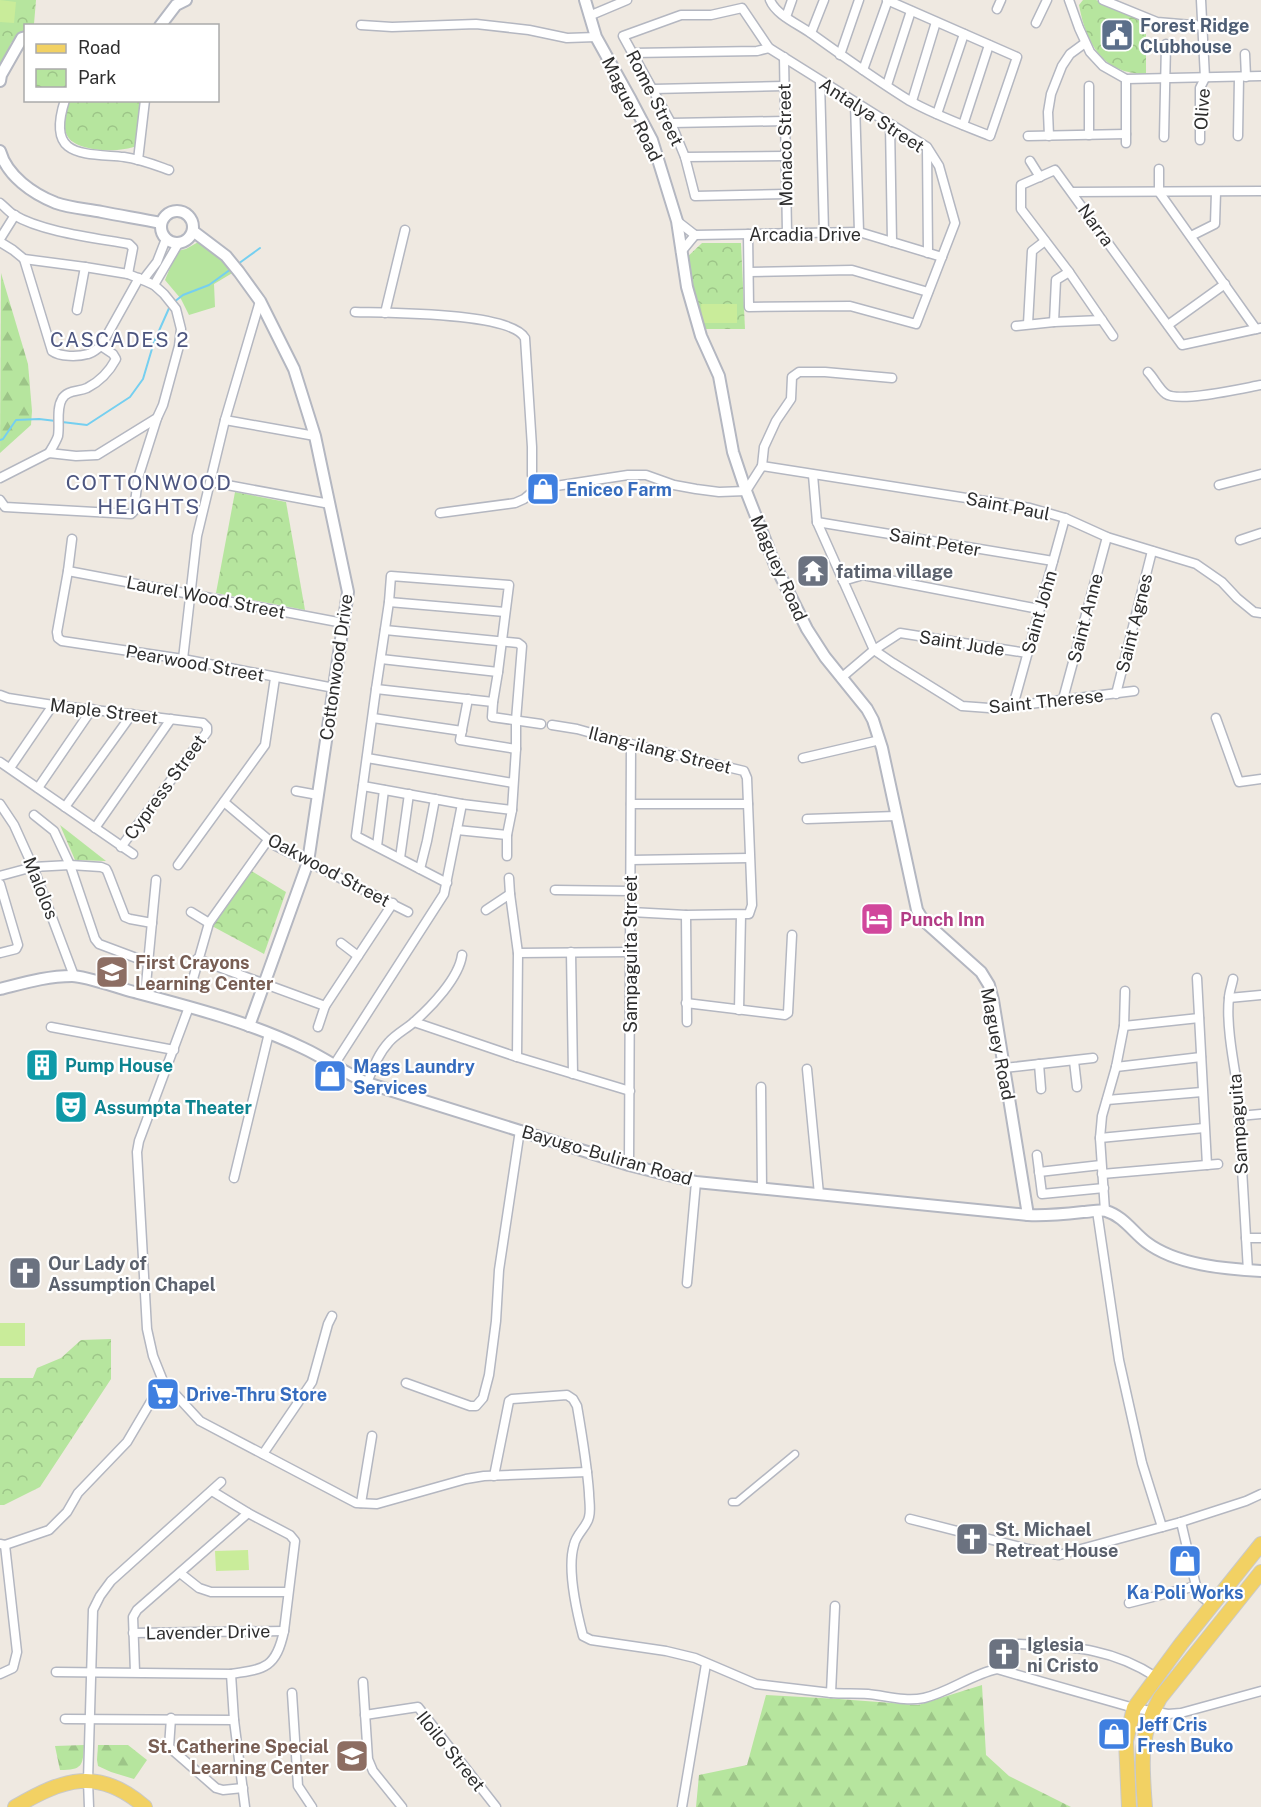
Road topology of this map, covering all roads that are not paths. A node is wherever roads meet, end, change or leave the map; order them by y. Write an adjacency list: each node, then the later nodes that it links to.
1 (585, 0): 18 (street, Maguey Road)
2 (627, 0): 14 (street)
3 (770, 0): 19 (street)
4 (792, 0): 19 (street)
5 (824, 0): 25 (street)
6 (859, 0): 35 (street)
7 (888, 0): 17 (street); 37 (street)
8 (1001, 0): 16 (street)
9 (1047, 0): 21 (street)
10 (1069, 0): 29 (street)
11 (1102, 0): 24 (street)
12 (1201, 0): 24 (street, Olive)
13 (179, 2): 22 (street)
14 (616, 2): 18 (street)
15 (742, 8): 32 (street, Antalya Street); 33 (street, Rome Street)
16 (996, 9)
17 (911, 10): 20 (street); 45 (street)
18 (589, 16): 27 (street, Maguey Road)
19 (786, 16): 25 (street)
20 (936, 22): 26 (street); 49 (street)
21 (1036, 23)
22 (162, 24)
23 (361, 25): 27 (street)
24 (1204, 26): 41 (street, Olive)
25 (811, 33): 35 (street)
26 (964, 34): 31 (street); 53 (street)
27 (596, 37): 80 (street, Maguey Road)
28 (24, 38): 43 (street)
29 (1085, 43): 42 (street); 60 (street)
30 (1166, 44): 40 (street)
31 (989, 45): 57 (street); 57 (street)
32 (769, 48): 33 (street); 36 (street, Antalya Street)
33 (632, 53): 48 (street, Rome Street)
34 (1245, 54): 39 (street)
35 (840, 55): 37 (street)
36 (784, 57): 44 (street, Antalya Street); 46 (street, Monaco Street)
37 (863, 70): 45 (street)
38 (1261, 76): 39 (street)
39 (1243, 77): 41 (street); 61 (street)
40 (1165, 78): 41 (street); 42 (street); 62 (street)
41 (1205, 78): 63 (street, Olive)
42 (1126, 79): 58 (street)
43 (0, 81)
44 (820, 81): 52 (street, Antalya Street); 84 (street)
45 (886, 85): 49 (street)
46 (784, 86): 48 (street); 54 (street, Monaco Street)
47 (1089, 87): 58 (street)
48 (653, 89): 55 (street, Rome Street)
49 (912, 101): 53 (street)
50 (65, 102): 68 (street)
51 (145, 102): 68 (street)
52 (855, 102): 56 (street, Antalya Street); 85 (street)
53 (937, 114): 57 (street)
54 (785, 121): 55 (street); 66 (street, Monaco Street)
55 (671, 123): 67 (street, Rome Street)
56 (890, 124): 64 (street, Antalya Street); 93 (street)
57 (963, 125)
58 (1089, 135): 60 (street)
59 (1028, 136): 60 (street)
60 (1049, 136)
61 (1238, 136)
62 (1164, 137)
63 (1200, 140)
64 (927, 147): 96 (street); 97 (street, Antalya Street)
65 (0, 151): 81 (street)
66 (786, 156): 67 (street); 77 (street, Monaco Street)
67 (685, 157): 77 (street, Rome Street)
68 (138, 160): 71 (street)
69 (1030, 161): 72 (street)
70 (1159, 169): 75 (street)
71 (169, 170)
72 (1040, 177): 74 (street); 92 (street)
73 (1261, 191): 76 (street, Narra)
74 (1072, 192): 75 (street, Narra); 114 (street, Narra)
75 (1159, 192): 76 (street, Narra); 89 (street)
76 (1216, 192): 89 (street)
77 (786, 194): 86 (street, Monaco Street)
78 (0, 203): 79 (street)
79 (15, 215): 91 (street); 102 (street)
80 (677, 220): 88 (street); 95 (street, Maguey Road)
81 (161, 223): 83 (street); 90 (street)
82 (405, 230): 110 (street)
83 (193, 231): 94 (street); 107 (street, Cottonwood Drive)
84 (824, 232): 85 (street, Arcadia Drive); 86 (street, Arcadia Drive)
85 (859, 232): 93 (street, Arcadia Drive)
86 (787, 233): 87 (street, Arcadia Drive)
87 (748, 234): 88 (street, Arcadia Drive); 100 (street, Antalya Street)
88 (698, 235): 95 (street)
89 (1191, 236): 104 (street)
90 (166, 239): 94 (street); 103 (street)
91 (0, 240): 98 (street)
92 (1045, 241): 101 (street); 113 (street)
93 (892, 242): 96 (street, Arcadia Drive)
94 (177, 244): 105 (street)
95 (681, 252): 133 (street, Maguey Road)
96 (928, 253): 97 (street, Arcadia Drive)
97 (942, 257): 106 (street, Antalya Street)
98 (24, 259): 99 (street); 118 (street)
99 (86, 267): 102 (street); 108 (street)
100 (749, 272): 106 (street); 106 (street, Antalya Street)
101 (1069, 272): 111 (street); 112 (street)
102 (128, 274): 103 (street)
103 (141, 279): 105 (street); 118 (street)
104 (1225, 284): 114 (street); 116 (street)
105 (154, 285): 122 (street)
106 (928, 292)
107 (260, 301): 123 (street); 124 (street, Cottonwood Drive)
108 (77, 310)
109 (355, 312): 110 (street)
110 (385, 313): 132 (street)
111 (1102, 320): 112 (street); 117 (street)
112 (1054, 322): 113 (street)
113 (1028, 324): 115 (street)
114 (1168, 325): 116 (street, Narra)
115 (1016, 326)
116 (1258, 328)
117 (1113, 336)
118 (101, 346): 125 (street)
119 (1148, 372): 121 (street)
120 (892, 378): 126 (street)
121 (1261, 385)
122 (157, 418): 125 (street); 134 (street)
123 (225, 420): 124 (street); 130 (street)
124 (315, 436): 135 (street, Cottonwood Drive)
125 (49, 453): 129 (street)
126 (762, 466): 128 (street, Saint Paul); 133 (street)
127 (1261, 474): 131 (street)
128 (813, 475): 137 (street, Saint Paul); 138 (street)
129 (0, 478)
130 (211, 482): 135 (street); 147 (street)
131 (1219, 485)
132 (536, 489): 133 (street); 136 (street)
133 (746, 492): 161 (street, Maguey Road)
134 (0, 500)
135 (330, 504): 152 (street, Cottonwood Drive)
136 (440, 513)
137 (1065, 518): 140 (street, Saint Paul); 144 (street, Saint John)
138 (817, 522): 144 (street, Saint Peter); 146 (street)
139 (1261, 533): 142 (street)
140 (1107, 537): 143 (street, Saint Paul); 168 (street, Saint Anne)
141 (72, 539): 145 (street)
142 (1240, 540)
143 (1152, 551): 151 (street, Saint Paul); 165 (street, Saint Agnes)
144 (1053, 561): 149 (street, Saint John)
145 (68, 572): 147 (street, Laurel Wood Street); 157 (street, Pearwood Street)
146 (843, 581): 149 (street); 155 (street)
147 (190, 593): 152 (street, Laurel Wood Street); 157 (street)
148 (389, 602): 150 (street); 150 (street); 153 (street)
149 (1039, 609): 156 (street, Saint John)
150 (506, 612): 154 (street)
151 (1261, 614)
152 (343, 623): 162 (street, Cottonwood Drive)
153 (385, 630): 154 (street); 158 (street)
154 (502, 642): 159 (street); 177 (street)
155 (874, 650): 156 (street, Saint Jude); 161 (street, Saint Jude); 171 (street, Saint Therese)
156 (1027, 653): 171 (street, Saint John)
157 (183, 659): 160 (street, Pearwood Street)
158 (381, 659): 159 (street); 163 (street)
159 (498, 672): 169 (street)
160 (275, 678): 162 (street, Pearwood Street); 198 (street)
161 (841, 678): 182 (street, Maguey Road)
162 (334, 688): 196 (street, Cottonwood Drive)
163 (376, 689): 167 (street); 174 (street)
164 (1134, 691): 165 (street, Saint Therese)
165 (1116, 694): 168 (street, Saint Therese)
166 (0, 695): 170 (street, Maple Street)
167 (468, 699): 169 (street); 181 (street)
168 (1063, 699): 171 (street, Saint Therese)
169 (492, 702): 177 (street)
170 (53, 705): 172 (street, Maple Street); 188 (street)
171 (1013, 706)
172 (92, 709): 173 (street, Maple Street); 192 (street)
173 (132, 714): 176 (street, Maple Street); 203 (street)
174 (373, 718): 181 (street); 185 (street)
175 (1216, 718): 189 (street)
176 (171, 719): 180 (street, Maple Street); 208 (street)
177 (516, 720): 178 (street); 184 (street)
178 (541, 724)
179 (552, 725): 183 (street, Ilang-ilang Street)
180 (207, 726): 213 (street, Cypress Street)
181 (462, 731): 184 (street)
182 (880, 740): 186 (street); 206 (street, Maguey Road)
183 (631, 744): 201 (street, Sampaguita Street); 202 (street, Ilang-ilang Street)
184 (516, 749): 190 (street)
185 (367, 758): 190 (street); 191 (street)
186 (803, 758)
187 (0, 762): 188 (street)
188 (10, 768): 192 (street)
189 (1261, 779)
190 (513, 783): 204 (street)
191 (363, 786): 193 (street); 212 (street)
192 (38, 788): 203 (street)
193 (384, 790): 195 (street); 212 (street)
194 (296, 791): 196 (street)
195 (409, 794): 197 (street); 216 (street)
196 (318, 795): 219 (street, Cottonwood Drive)
197 (435, 799): 200 (street); 223 (street)
198 (224, 802): 211 (street, Oakwood Street); 221 (street)
199 (0, 804): 222 (street, Malolos)
200 (462, 804): 204 (street); 209 (street)
201 (631, 804): 202 (street); 218 (street, Sampaguita Street)
202 (748, 804): 217 (street)
203 (65, 807): 208 (street)
204 (512, 810): 210 (street)
205 (34, 815): 220 (street)
206 (896, 816): 207 (street); 281 (street, Maguey Road)
207 (807, 819)
208 (95, 828): 213 (street)
209 (457, 830): 210 (street); 227 (street)
210 (507, 835): 215 (street)
211 (268, 840): 219 (street, Oakwood Street); 240 (street)
212 (377, 846): 216 (street)
213 (121, 847): 214 (street)
214 (133, 854)
215 (507, 856)
216 (400, 858): 223 (street)
217 (750, 858): 218 (street); 238 (street)
218 (631, 860): 230 (street, Sampaguita Street)
219 (308, 861): 232 (street, Oakwood Street); 254 (street, Cottonwood Drive)
220 (70, 865): 222 (street); 239 (street); 250 (street)
221 (178, 865)
222 (33, 867): 224 (street); 251 (street, Malolos)
223 (420, 869): 227 (street)
224 (0, 876)
225 (508, 878): 231 (street)
226 (156, 880): 239 (street)
227 (447, 883): 279 (street)
228 (0, 884): 244 (street)
229 (555, 890): 230 (street)
230 (630, 891): 236 (street, Sampaguita Street)
231 (510, 894): 233 (street); 246 (street)
232 (393, 903): 235 (street, Oakwood Street); 247 (street)
233 (486, 910)
234 (191, 912): 240 (street)
235 (408, 912)
236 (631, 912): 237 (street); 245 (street, Sampaguita Street)
237 (686, 915): 238 (street); 261 (street)
238 (741, 915): 264 (street)
239 (152, 923): 250 (street)
240 (209, 923): 249 (street)
241 (792, 935): 264 (street)
242 (341, 944): 247 (street)
243 (571, 951): 245 (street); 246 (street); 283 (street)
244 (0, 952)
245 (630, 952): 288 (street, Sampaguita Street)
246 (518, 953): 274 (street)
247 (358, 956): 262 (street)
248 (462, 956): 266 (street)
249 (197, 959): 254 (street); 255 (street)
250 (147, 962): 258 (street)
251 (74, 976): 256 (street, Bayugo-Buliran Road); 258 (street, Bayugo-Buliran Road)
252 (1197, 978): 265 (street)
253 (1233, 979): 260 (street, Sampaguita)
254 (265, 983): 262 (street); 268 (street, Cottonwood Drive)
255 (191, 986)
256 (0, 989)
257 (1125, 991): 269 (street)
258 (145, 995): 263 (street, Bayugo-Buliran Road)
259 (1261, 995): 260 (street)
260 (1228, 999): 292 (street, Sampaguita)
261 (686, 1003): 264 (street); 267 (street)
262 (325, 1006): 271 (street)
263 (189, 1007): 268 (street, Bayugo-Buliran Road); 273 (street)
264 (739, 1010)
265 (1199, 1018): 269 (street); 275 (street)
266 (414, 1022): 274 (street); 284 (street)
267 (687, 1022)
268 (249, 1026): 272 (street, Bayugo-Buliran Road)
269 (1124, 1026): 280 (street)
270 (51, 1027): 273 (street)
271 (318, 1027)
272 (269, 1033): 279 (street, Bayugo-Buliran Road); 302 (street)
273 (174, 1050): 315 (street)
274 (517, 1057): 283 (street)
275 (1201, 1057): 280 (street); 289 (street)
276 (1093, 1058): 277 (street)
277 (1074, 1060): 278 (street); 286 (street)
278 (1039, 1064): 281 (street); 287 (street)
279 (334, 1065): 284 (street, Bayugo-Buliran Road)
280 (1116, 1067): 290 (street)
281 (1004, 1068): 308 (street, Maguey Road)
282 (807, 1069): 306 (street)
283 (573, 1074): 288 (street)
284 (367, 1083): 294 (street, Bayugo-Buliran Road)
285 (761, 1087): 305 (street)
286 (1077, 1087)
287 (1041, 1089)
288 (630, 1091): 298 (street, Sampaguita Street)
289 (1202, 1092): 290 (street); 293 (street)
290 (1107, 1100): 295 (street)
291 (1261, 1114): 292 (street)
292 (1239, 1116): 309 (street, Sampaguita)
293 (1204, 1128): 295 (street); 299 (street)
294 (520, 1130): 298 (street, Bayugo-Buliran Road); 316 (street)
295 (1100, 1138): 300 (street)
296 (1037, 1155): 301 (street)
297 (1218, 1164): 299 (street)
298 (629, 1165): 303 (street, Bayugo-Buliran Road)
299 (1207, 1165): 300 (street)
300 (1102, 1170): 301 (street); 304 (street)
301 (1039, 1172): 304 (street)
302 (234, 1178)
303 (696, 1182): 305 (street, Bayugo-Buliran Road); 313 (street)
304 (1104, 1188): 307 (street)
305 (762, 1189): 306 (street, Bayugo-Buliran Road)
306 (819, 1194): 308 (street, Bayugo-Buliran Road)
307 (1101, 1211): 308 (street, Bayugo-Buliran Road); 311 (street); 330 (street)
308 (1028, 1215)
309 (1246, 1238): 310 (street); 311 (street, Sampaguita)
310 (1261, 1238)
311 (1248, 1270): 312 (street)
312 (1261, 1271)
313 (687, 1283)
314 (333, 1316): 318 (street)
315 (162, 1381): 318 (street); 331 (street)
316 (406, 1383)
317 (372, 1436): 326 (street)
318 (263, 1454): 326 (street)
319 (795, 1454): 325 (street)
320 (587, 1472): 321 (street); 321 (street); 343 (street)
321 (494, 1476): 326 (street)
322 (221, 1482): 323 (street)
323 (212, 1491): 327 (street); 345 (street)
324 (1261, 1494): 329 (street)
325 (732, 1502)
326 (361, 1503)
327 (248, 1513): 334 (street); 336 (street)
328 (910, 1519): 330 (street)
329 (1181, 1522): 330 (street); 335 (street)
330 (1162, 1527)
331 (3, 1544): 347 (street)
332 (1261, 1544): 338 (main road)
333 (1261, 1572): 355 (main road)
334 (180, 1573): 336 (street); 341 (street)
335 (1196, 1586): 337 (street); 338 (street)
336 (288, 1592): 340 (street)
337 (1129, 1603)
338 (1212, 1605): 349 (main road)
339 (835, 1606): 353 (street)
340 (284, 1631): 341 (street, Lavender Drive); 348 (street)
341 (133, 1633): 346 (street)
342 (1019, 1644): 349 (street)
343 (706, 1664): 353 (street); 370 (street)
344 (56, 1672): 345 (street)
345 (92, 1672): 346 (street); 359 (street)
346 (135, 1672): 348 (street)
347 (0, 1674)
348 (231, 1674): 360 (street)
349 (1156, 1677): 354 (main road)
350 (363, 1682): 356 (street)
351 (1261, 1691): 355 (street)
352 (292, 1693): 367 (street)
353 (831, 1694): 354 (street)
354 (1134, 1708): 355 (street); 371 (main road)
355 (1152, 1712): 372 (main road)
356 (365, 1715): 368 (street); 369 (street, Iloilo Street)
357 (171, 1718): 359 (street); 360 (street); 362 (street)
358 (64, 1719): 359 (street)
359 (91, 1719): 361 (street)
360 (234, 1720): 362 (street)
361 (88, 1781): 363 (main road); 364 (street); 365 (main road)
362 (243, 1788): 366 (street)
363 (15, 1807)
364 (89, 1807)
365 (145, 1807)
366 (245, 1807)
367 (312, 1807)
368 (402, 1807)
369 (496, 1807)
370 (682, 1807)
371 (1129, 1807)
372 (1145, 1807)

